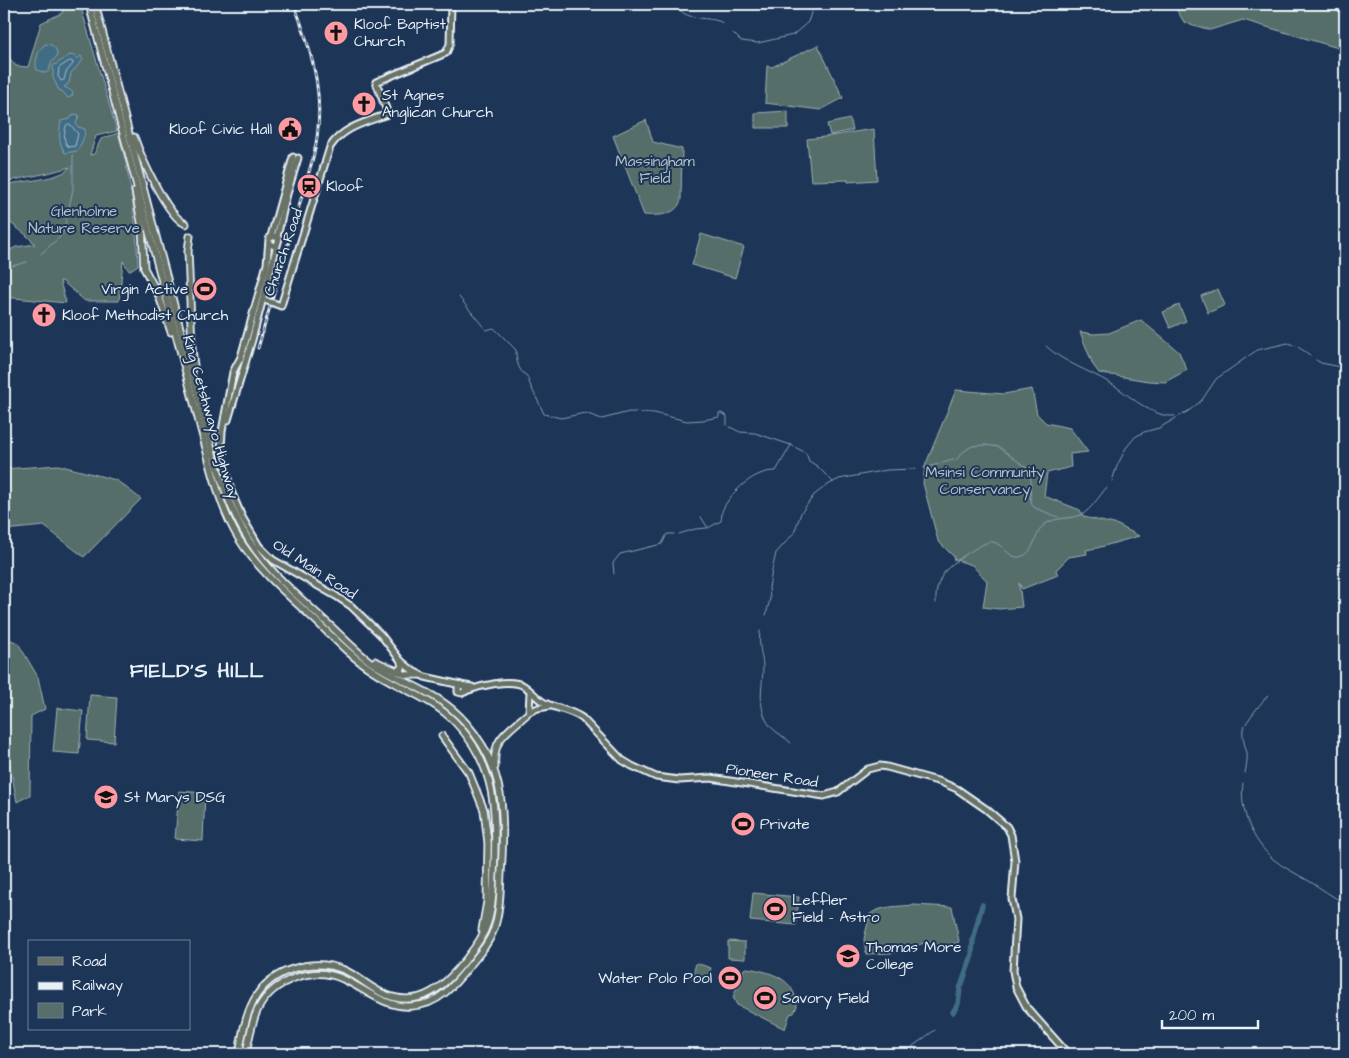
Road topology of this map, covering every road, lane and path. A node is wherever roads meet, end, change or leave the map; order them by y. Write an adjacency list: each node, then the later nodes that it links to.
1 (89, 4): 8 (highway, King Cetshwayo Highway)
2 (95, 4): 4 (highway, King Cetshwayo Highway)
3 (451, 4): 5 (main road)
4 (120, 100): 9 (highway); 22 (highway, King Cetshwayo Highway)
5 (385, 106): 6 (main road); 6 (main road, Church Road)
6 (375, 119): 17 (main road, Church Road, bridge)
7 (296, 158): 11 (main road)
8 (130, 161): 15 (highway); 19 (highway, King Cetshwayo Highway)
9 (186, 224)
10 (190, 236): 22 (highway)
11 (274, 237): 12 (main road); 13 (main road)
12 (270, 244): 13 (main road); 20 (main road, Old Main Road)
13 (277, 245): 16 (main road, Old Main Road)
14 (140, 274): 15 (highway)
15 (150, 278): 19 (highway)
16 (264, 294): 17 (main road, Church Road); 18 (main road, Old Main Road)
17 (267, 301): 18 (main road, Church Road, bridge)
18 (261, 305): 21 (main road, Old Main Road)
19 (182, 359): 38 (highway, King Cetshwayo Highway)
20 (233, 374): 21 (main road); 24 (main road, Old Main Road)
21 (242, 375): 23 (main road, Old Main Road)
22 (195, 381): 26 (highway, King Cetshwayo Highway)
23 (239, 384): 24 (main road); 25 (main road, Old Main Road)
24 (230, 386): 25 (main road, Old Main Road)
25 (223, 434): 28 (main road, Old Main Road)
26 (352, 646): 27 (highway, King Cetshwayo Highway); 33 (highway, King Cetshwayo Highway)
27 (375, 660): 29 (highway); 33 (highway, King Cetshwayo Highway)
28 (401, 661): 29 (highway); 30 (main road, Old Main Road)
29 (396, 671): 30 (highway)
30 (419, 675): 31 (main road, Old Main Road)
31 (530, 692): 32 (main road, Pioneer Road); 35 (main road)
32 (540, 700): 34 (main road, Pioneer Road); 35 (main road)
33 (449, 706): 37 (highway, King Cetshwayo Highway)
34 (552, 706): 35 (main road); 41 (main road, Pioneer Road)
35 (527, 714): 37 (highway)
36 (442, 736): 38 (highway)
37 (497, 778): 40 (highway, King Cetshwayo Highway)
38 (474, 948): 39 (highway, King Cetshwayo Highway)
39 (239, 1054)
40 (246, 1054)
41 (1068, 1054)

